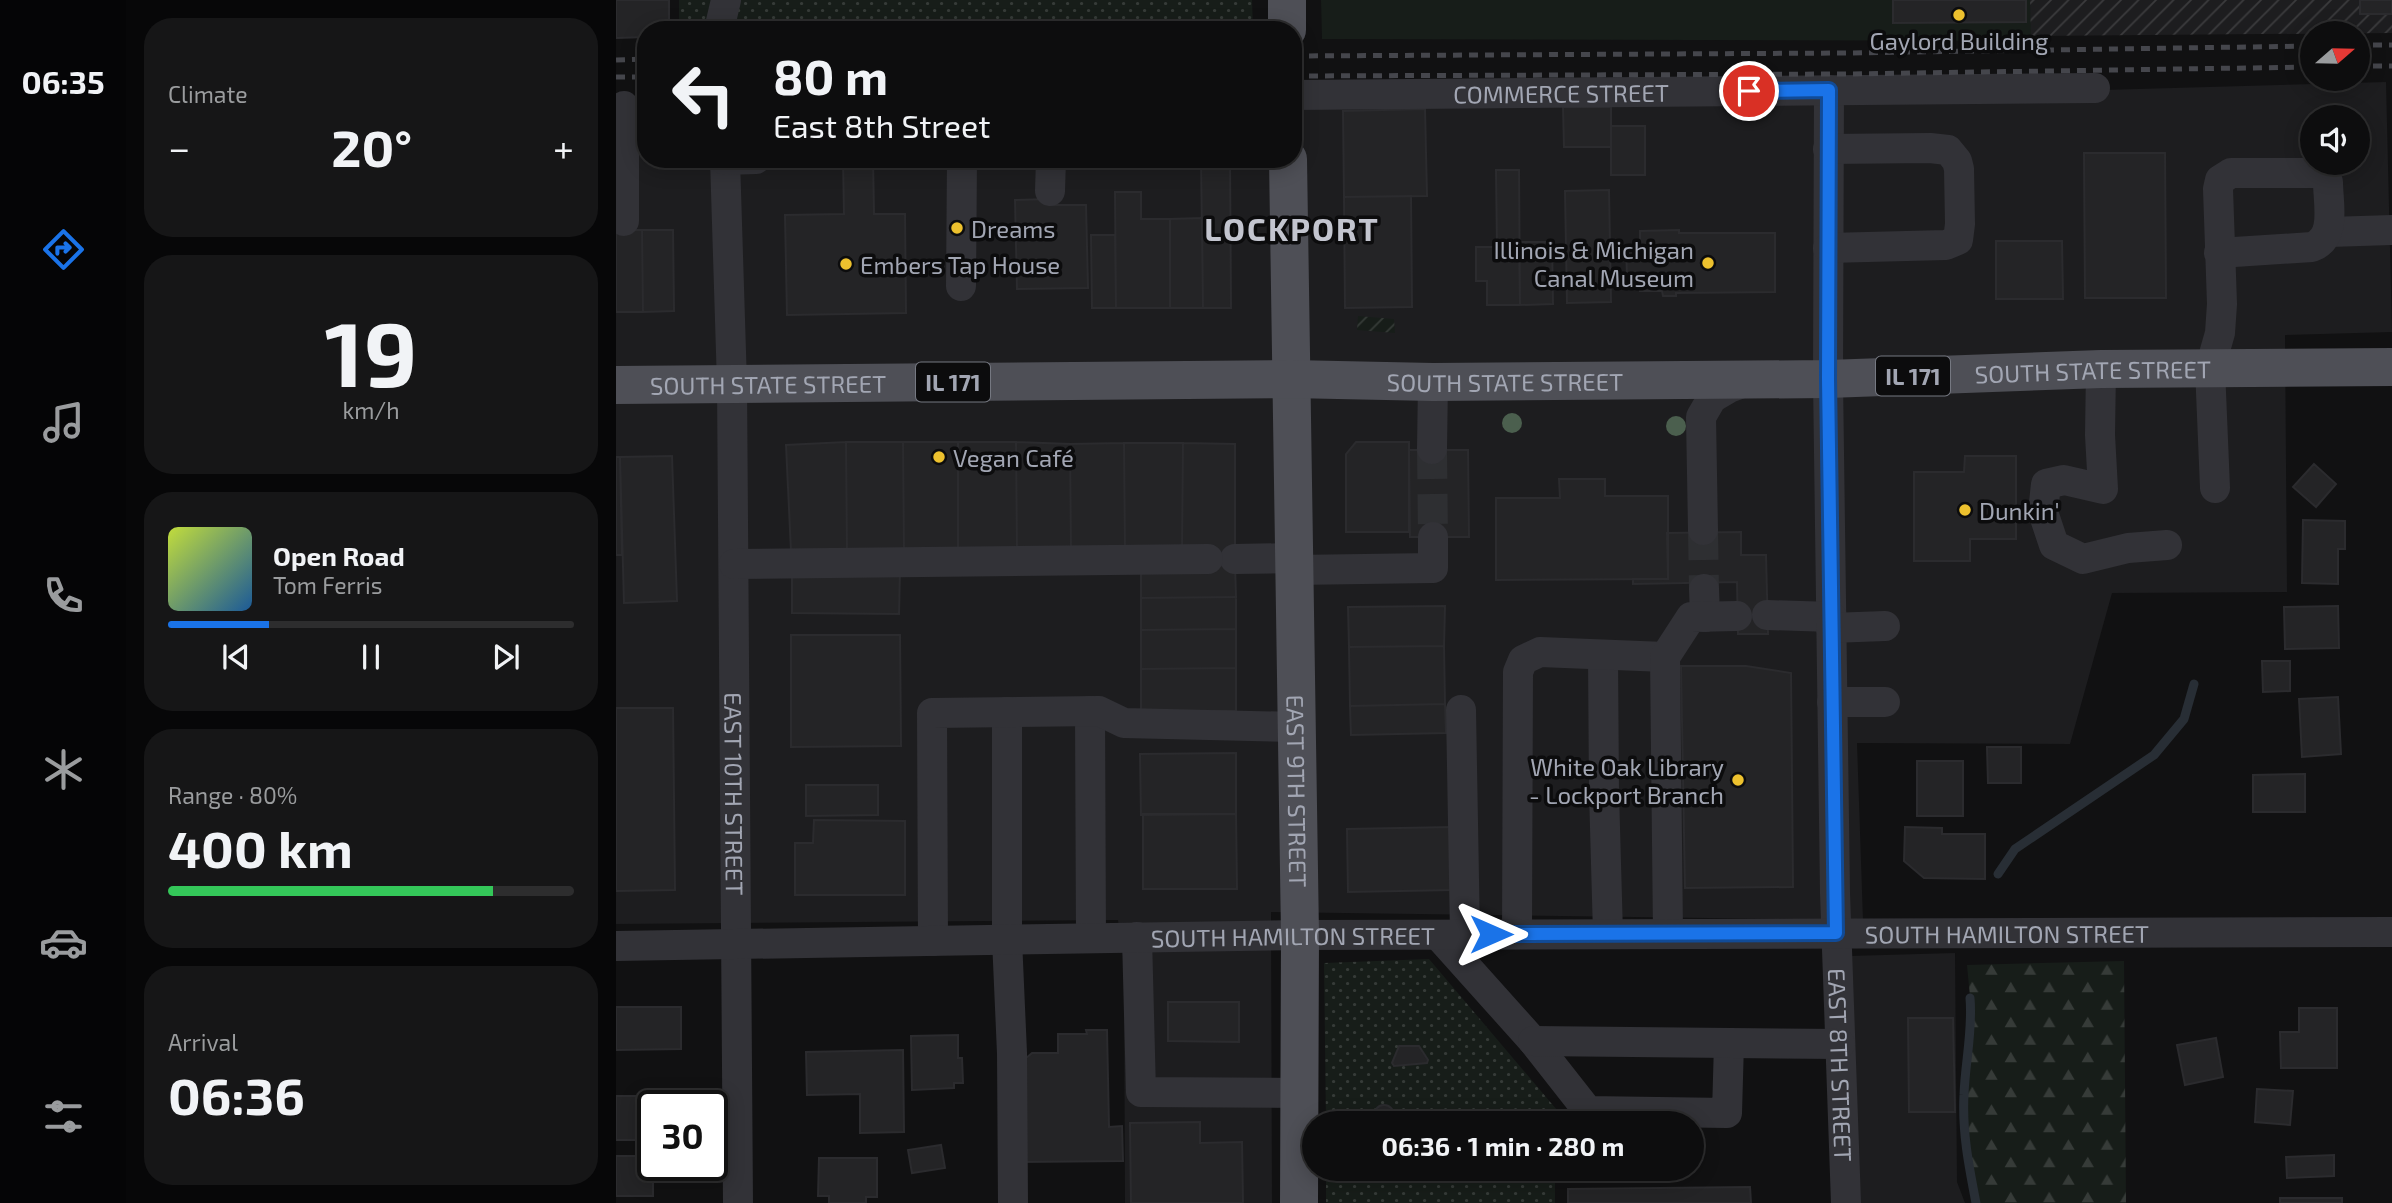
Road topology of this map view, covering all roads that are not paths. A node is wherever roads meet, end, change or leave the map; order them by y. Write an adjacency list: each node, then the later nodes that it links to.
1 (1287, 0): 2 (main road)
2 (1287, 21)
3 (2095, 88): 4 (street, COMMERCE STREET)
4 (1829, 90): 5 (street, COMMERCE STREET); 7 (street, EAST 8TH STREET)
5 (1302, 95)
6 (629, 106): 13 (street)
7 (1828, 149): 16 (street, EAST 8TH STREET); 16 (street)
8 (725, 168): 26 (street, EAST 10TH STREET)
9 (962, 168): 18 (street)
10 (1051, 168): 12 (street)
11 (1288, 168): 22 (main road, EAST 9TH STREET)
12 (1050, 191)
13 (624, 221)
14 (2392, 230): 15 (street)
15 (2329, 232): 17 (street); 17 (street)
16 (1828, 248): 23 (street, EAST 8TH STREET)
17 (2220, 253): 20 (street)
18 (961, 286)
19 (2392, 367): 20 (main road, SOUTH STATE STREET / IL 171)
20 (2210, 368): 21 (main road, SOUTH STATE STREET / IL 171); 29 (street)
21 (2101, 369): 23 (main road, SOUTH STATE STREET / IL 171); 32 (street)
22 (1291, 379): 25 (main road, SOUTH STATE STREET / IL 171); 26 (main road, SOUTH STATE STREET / IL 171); 34 (main road, EAST 9TH STREET)
23 (1828, 379): 24 (main road, SOUTH STATE STREET / IL 171); 37 (street, EAST 8TH STREET)
24 (1751, 380): 25 (main road, SOUTH STATE STREET / IL 171); 30 (street)
25 (1433, 382): 28 (street)
26 (732, 384): 27 (main road, SOUTH STATE STREET / IL 171); 33 (street, EAST 10TH STREET)
27 (616, 385)
28 (1432, 449)
29 (2215, 488)
30 (1703, 530)
31 (1433, 537): 34 (street)
32 (2167, 545)
33 (734, 564): 34 (street); 58 (street, EAST 10TH STREET)
34 (1294, 564): 46 (main road, EAST 9TH STREET)
35 (1767, 615): 37 (street)
36 (1737, 616): 40 (street)
37 (1831, 623): 38 (street); 41 (street, EAST 8TH STREET)
38 (1885, 626)
39 (1603, 656): 40 (street); 49 (street); 50 (street)
40 (1665, 657): 51 (street)
41 (1832, 702): 42 (street); 48 (street, EAST 8TH STREET)
42 (1885, 702)
43 (1461, 710): 53 (street)
44 (1090, 711): 45 (street); 46 (street); 55 (street)
45 (1007, 712): 56 (street); 57 (street)
46 (1297, 727): 52 (main road, EAST 9TH STREET)
47 (2392, 932): 48 (street, SOUTH HAMILTON STREET)
48 (1836, 933): 51 (street, SOUTH HAMILTON STREET); 62 (street, EAST 8TH STREET)
49 (1517, 934): 50 (street, SOUTH HAMILTON STREET); 53 (street, SOUTH HAMILTON STREET)
50 (1608, 934): 51 (street, SOUTH HAMILTON STREET)
51 (1668, 934)
52 (1300, 935): 53 (street, SOUTH HAMILTON STREET); 54 (street, SOUTH HAMILTON STREET); 63 (main road, EAST 9TH STREET)
53 (1451, 935): 60 (street)
54 (1137, 937): 55 (street, SOUTH HAMILTON STREET); 63 (street)
55 (1091, 938): 56 (street, SOUTH HAMILTON STREET)
56 (1007, 939): 57 (street, SOUTH HAMILTON STREET); 65 (street)
57 (933, 941): 58 (street, SOUTH HAMILTON STREET)
58 (737, 945): 59 (street, SOUTH HAMILTON STREET); 64 (street, EAST 10TH STREET)
59 (616, 946)
60 (1533, 1041): 61 (street); 61 (street)
61 (1729, 1043): 62 (street)
62 (1840, 1044): 67 (street, EAST 8TH STREET)
63 (1300, 1093): 66 (main road, EAST 9TH STREET)
64 (738, 1203)
65 (1013, 1203)
66 (1300, 1203)
67 (1846, 1203)

